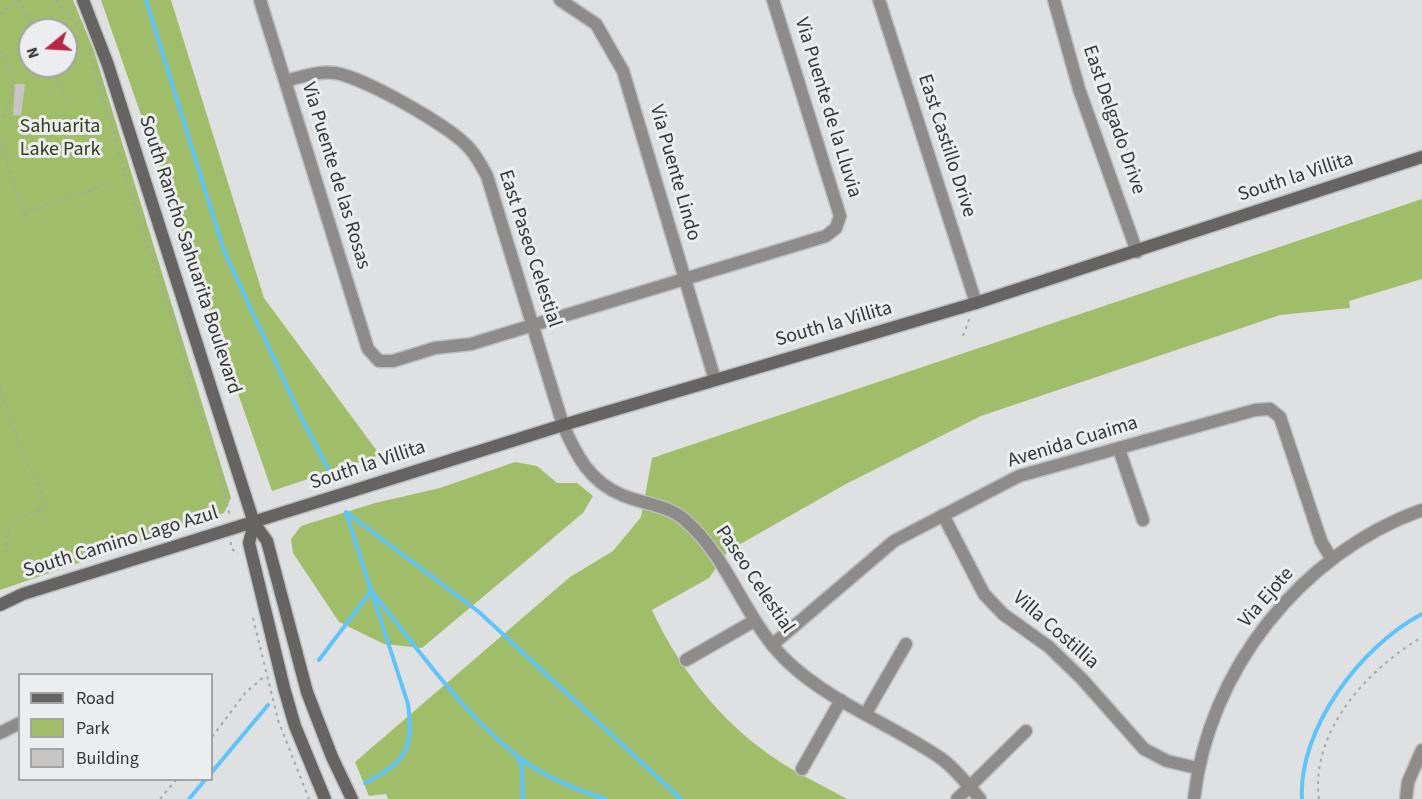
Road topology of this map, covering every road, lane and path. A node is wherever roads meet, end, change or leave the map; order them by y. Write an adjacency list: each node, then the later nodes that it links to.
1 (56, 0): 11 (path)
2 (83, 0): 35 (street, South Rancho Sahuarita Boulevard)
3 (260, 0): 15 (street, Via Puente de las Rosas)
4 (560, 0): 24 (street, Via Puente Lindo)
5 (773, 0): 24 (street, Via Puente de la Lluvia)
6 (879, 0): 25 (street, East Castillo Drive)
7 (1054, 0): 23 (street, East Delgado Drive)
8 (18, 1): 9 (path); 10 (path)
9 (0, 14)
10 (29, 18)
11 (84, 37)
12 (87, 48): 36 (path)
13 (0, 51): 17 (path)
14 (58, 78): 16 (path)
15 (285, 81): 26 (street, East Paseo Celestial); 26 (street, Via Puente de las Rosas)
16 (67, 103)
17 (0, 120)
18 (0, 142): 21 (path)
19 (1422, 157): 23 (street, South la Villita)
20 (108, 184): 21 (path)
21 (24, 213): 22 (path)
22 (26, 222)
23 (1137, 252): 25 (street, South la Villita)
24 (685, 279): 26 (street); 28 (street, Via Puente Lindo)
25 (971, 305): 27 (path); 28 (street, South la Villita)
26 (532, 325): 30 (street, East Paseo Celestial)
27 (963, 336)
28 (715, 380): 30 (street, South la Villita)
29 (0, 386): 37 (path)
30 (563, 424): 35 (street, South la Villita); 42 (street, Paseo Celestial)
31 (1119, 449): 33 (street, Avenida Cuaima); 34 (street); 38 (street, Avenida Cuaima)
32 (1422, 510): 38 (street, Via Ejote)
33 (943, 515): 45 (street, Avenida Cuaima); 55 (street, Villa Costillia)
34 (1143, 520)
35 (254, 523): 36 (street, South Camino Lago Azul); 61 (street, South Rancho Sahuarita Boulevard); 62 (street, South Rancho Sahuarita Boulevard)
36 (231, 530): 39 (path); 40 (street, South Camino Lago Azul)
37 (0, 555)
38 (1331, 558): 55 (street, Via Ejote)
39 (242, 563)
40 (0, 605)
41 (253, 616): 47 (path)
42 (754, 621): 45 (street, Paseo Celestial); 46 (street)
43 (1422, 637): 66 (path)
44 (906, 644): 49 (street)
45 (772, 645): 48 (street, Paseo Celestial)
46 (686, 660)
47 (265, 676): 53 (path); 60 (path)
48 (841, 700): 49 (street, Paseo Celestial); 56 (street)
49 (867, 713): 58 (street, Paseo Celestial)
50 (18, 724): 52 (street)
51 (1026, 730): 58 (street)
52 (0, 733)
53 (213, 736)
54 (1422, 750): 67 (street)
55 (1197, 768): 65 (street, Via Ejote)
56 (802, 769)
57 (175, 781): 59 (path)
58 (969, 787): 63 (street); 64 (street, Paseo Celestial)
59 (160, 799)
60 (309, 799)
61 (325, 799)
62 (352, 799)
63 (957, 799)
64 (980, 799)
65 (1194, 799)
66 (1318, 799)
67 (1406, 799)

